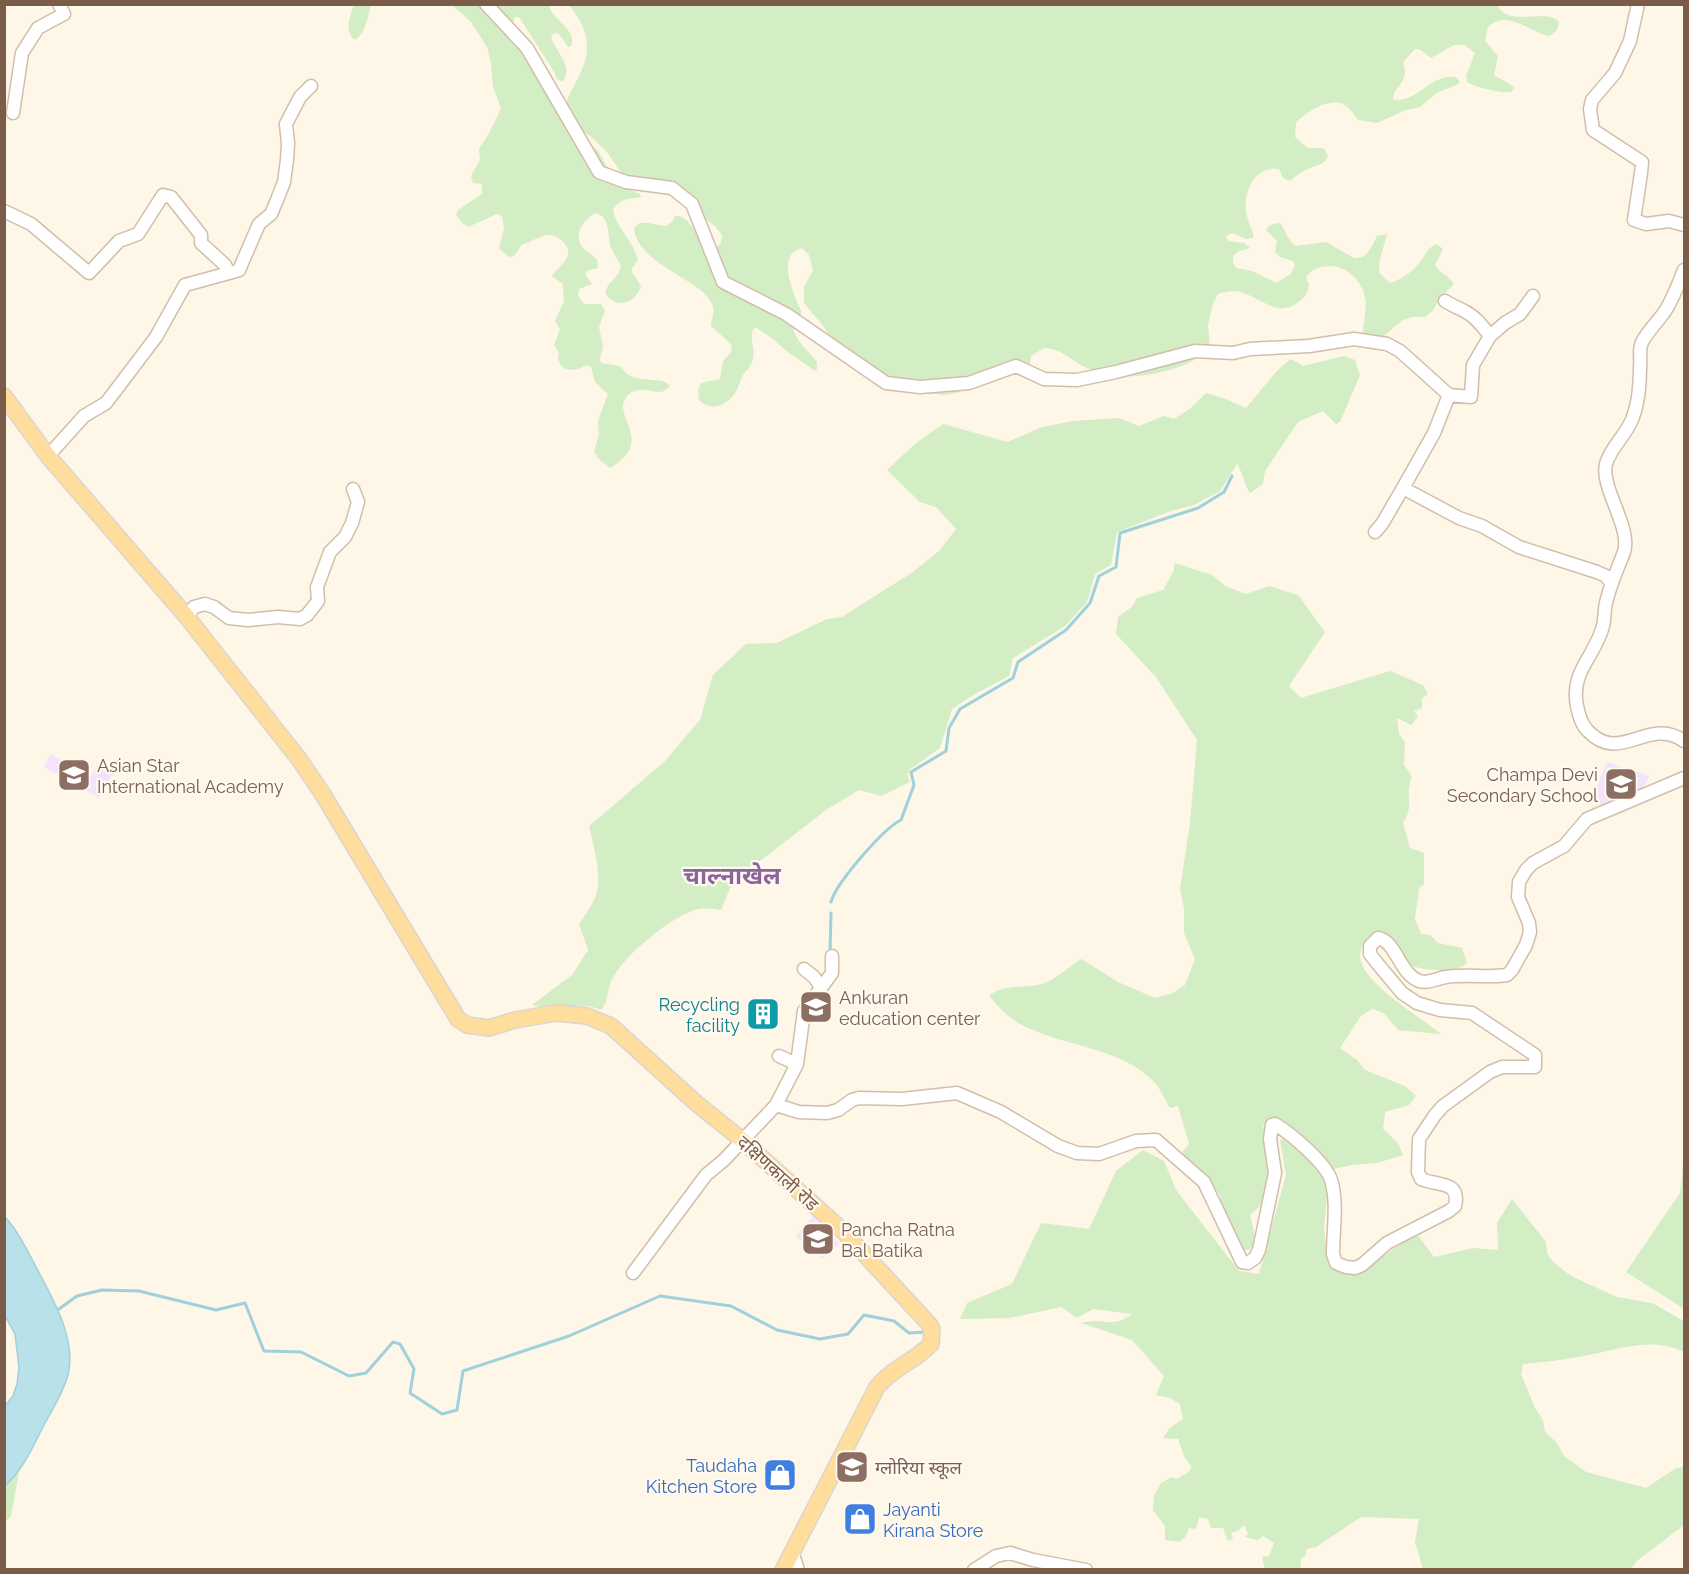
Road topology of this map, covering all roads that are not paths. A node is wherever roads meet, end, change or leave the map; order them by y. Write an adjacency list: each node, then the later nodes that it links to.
1 (59, 4): 5 (street)
2 (486, 4): 13 (street)
3 (1638, 4): 7 (street)
4 (311, 86): 9 (street)
5 (13, 113)
6 (4, 211): 9 (street)
7 (1684, 225)
8 (1684, 270): 19 (street)
9 (229, 273): 15 (street)
10 (1533, 296): 12 (street)
11 (1444, 301): 12 (street)
12 (1490, 336): 13 (street)
13 (1449, 394): 16 (street)
14 (4, 396): 15 (main road, दक्षिणकाली रोड)
15 (48, 456): 20 (main road, दक्षिणकाली रोड)
16 (1403, 488): 18 (street); 19 (street)
17 (353, 489): 20 (street)
18 (1375, 532)
19 (1611, 583): 21 (street)
20 (187, 616): 27 (main road, दक्षिणकाली रोड)
21 (1684, 741)
22 (1684, 778): 26 (street)
23 (832, 956): 25 (street)
24 (804, 969): 25 (street)
25 (820, 984): 26 (street)
26 (776, 1105): 27 (street)
27 (742, 1140): 28 (street); 29 (main road, दक्षिणकाली रोड)
28 (633, 1274)
29 (792, 1551): 30 (main road, दक्षिणकाली रोड); 31 (street)
30 (783, 1569)
31 (798, 1569)
32 (974, 1569): 33 (street)
33 (1086, 1569)

